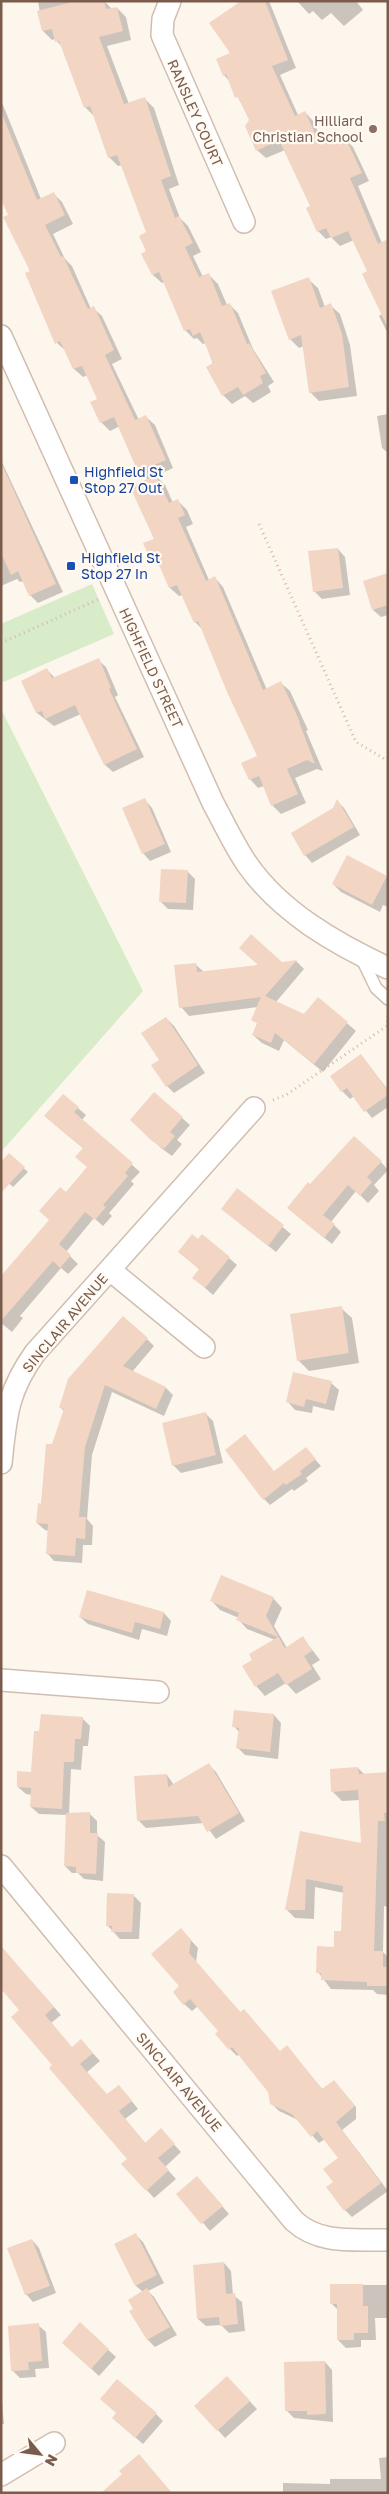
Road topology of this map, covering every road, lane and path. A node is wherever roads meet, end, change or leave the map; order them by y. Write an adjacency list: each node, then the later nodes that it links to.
1 (170, 1): 2 (street, RANSLEY COURT)
2 (244, 222)
3 (1, 336): 5 (street, HIGHFIELD STREET)
4 (258, 524): 7 (path)
5 (115, 591): 6 (path); 8 (street, HIGHFIELD STREET)
6 (1, 643)
7 (388, 761)
8 (360, 955): 9 (street, HIGHFIELD STREET); 10 (lane)
9 (388, 968)
10 (388, 1000)
11 (388, 1016): 12 (path)
12 (254, 1108): 13 (street, SINCLAIR AVENUE)
13 (110, 1270): 14 (street, SINCLAIR AVENUE); 15 (street, SINCLAIR AVENUE)
14 (204, 1347)
15 (1, 1463)
16 (1, 1680): 17 (street)
17 (158, 1692)
18 (1, 1866): 19 (street, SINCLAIR AVENUE)
19 (388, 2240)
20 (54, 2443): 21 (street)
21 (1, 2475)

